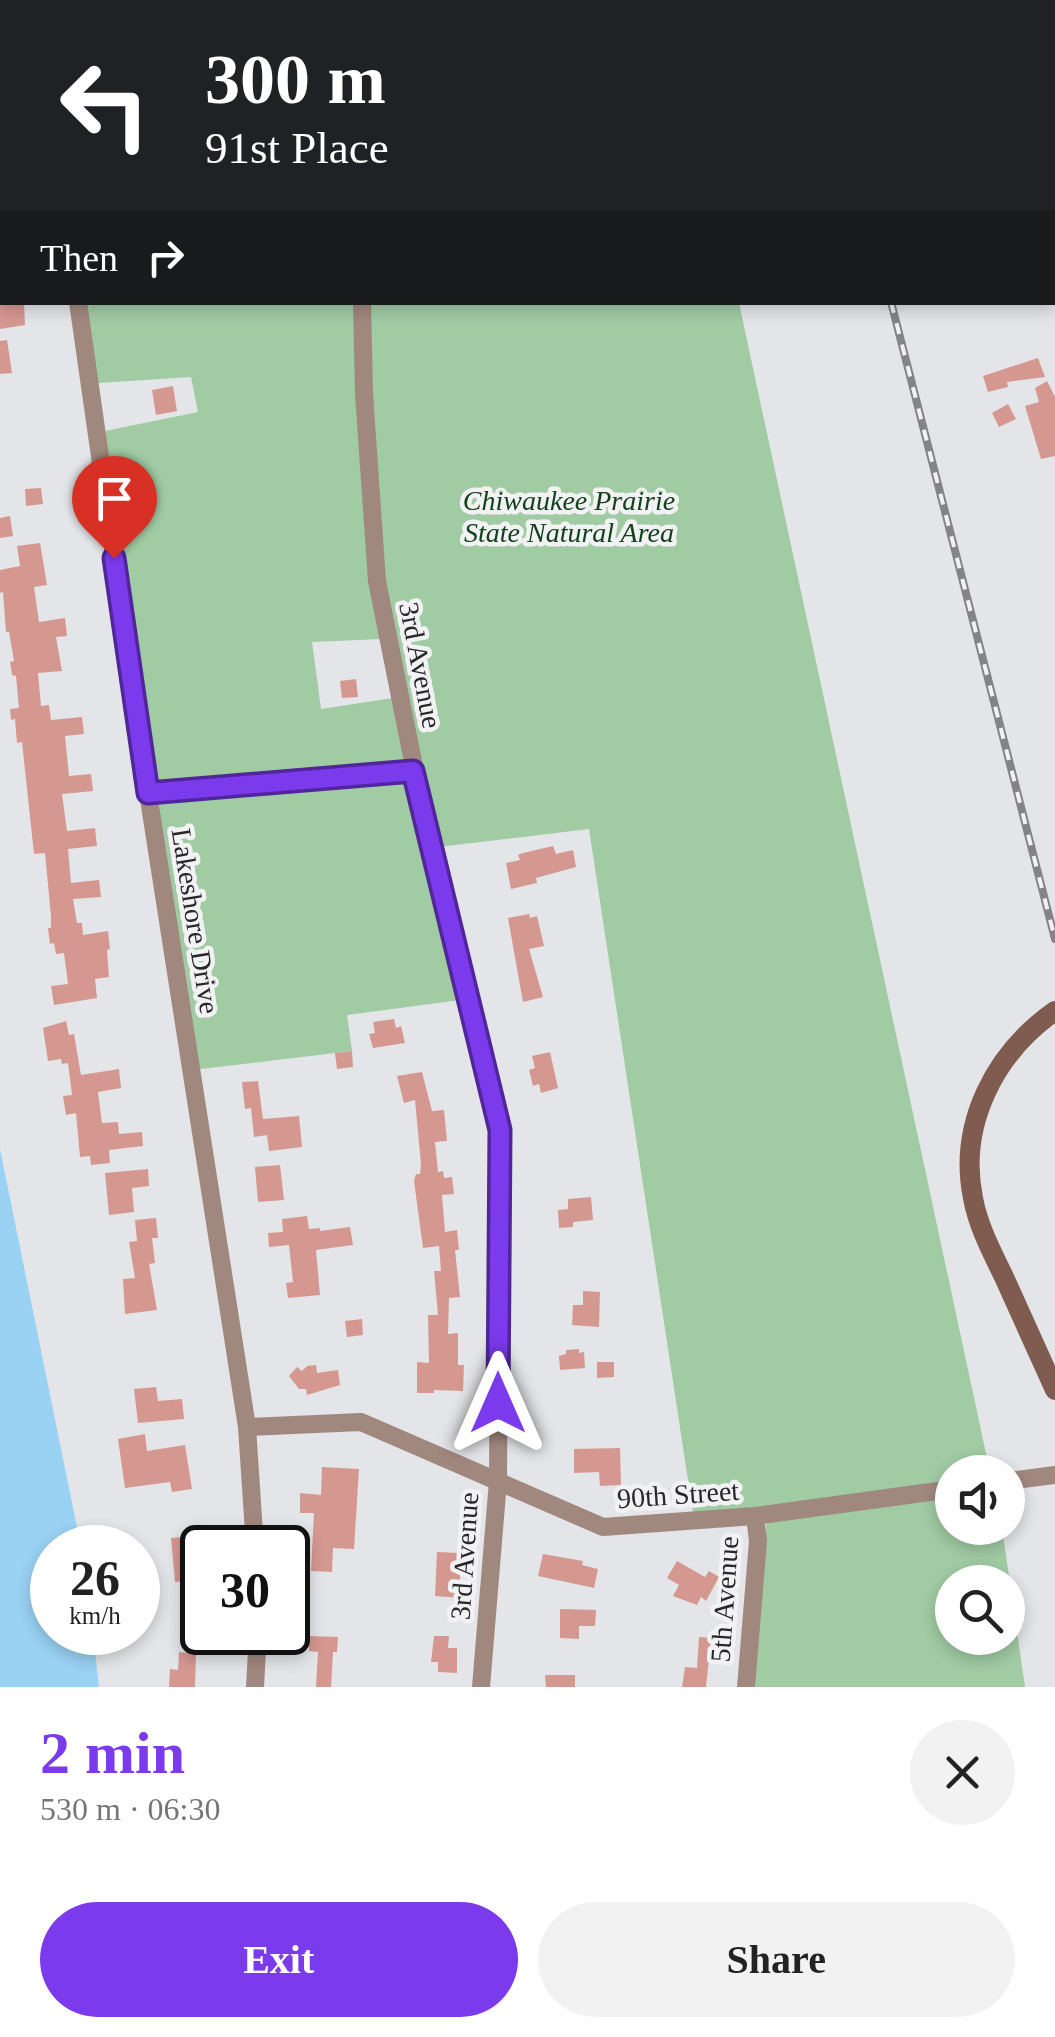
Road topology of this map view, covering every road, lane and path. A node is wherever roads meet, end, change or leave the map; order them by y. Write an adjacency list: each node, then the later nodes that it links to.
1 (78, 305): 4 (street, Lakeshore Drive)
2 (362, 305): 3 (street, 3rd Avenue)
3 (413, 771): 4 (street); 10 (street, 3rd Avenue)
4 (148, 793): 7 (street, Lakeshore Drive)
5 (1055, 1011): 6 (street)
6 (1055, 1390)
7 (248, 1427): 10 (street, 90th Street); 13 (street, Lakeshore Drive)
8 (1055, 1474): 9 (street)
9 (1025, 1478)
10 (498, 1481): 12 (street, 90th Street); 16 (street, 3rd Avenue)
11 (935, 1490): 12 (street, 90th Street)
12 (755, 1516): 17 (street, 5th Avenue)
13 (254, 1525)
14 (257, 1655): 15 (street)
15 (255, 1687)
16 (481, 1687)
17 (746, 1687)

